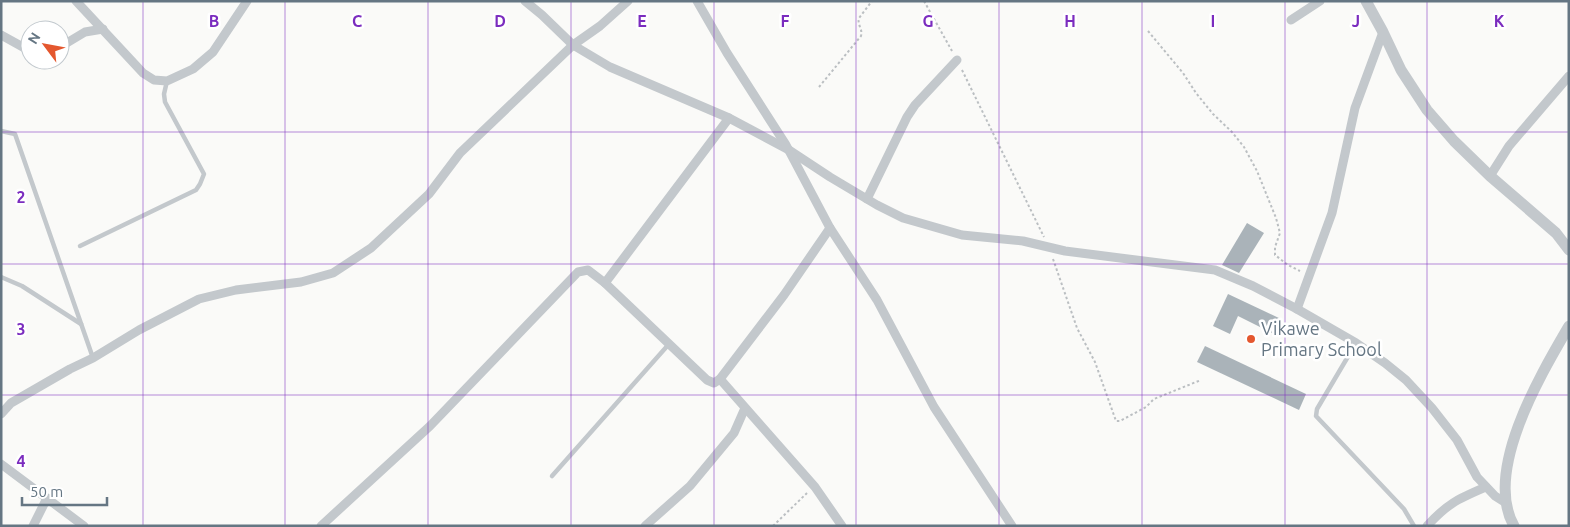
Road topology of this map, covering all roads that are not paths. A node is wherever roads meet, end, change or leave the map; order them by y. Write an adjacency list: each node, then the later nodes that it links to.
1 (76, 1): 9 (street)
2 (247, 1): 17 (street)
3 (525, 1): 14 (street)
4 (628, 1): 14 (street)
5 (697, 1): 20 (street)
6 (1320, 1): 8 (street)
7 (1366, 1): 10 (street)
8 (1291, 20)
9 (103, 29): 12 (street); 17 (street)
10 (1383, 32): 21 (street); 28 (street)
11 (1, 35): 13 (street)
12 (70, 41)
13 (20, 45)
14 (573, 45): 18 (street); 33 (street)
15 (957, 60): 22 (street)
16 (1569, 76): 21 (street)
17 (167, 81): 24 (lane)
18 (729, 118): 20 (street); 27 (street)
19 (1, 131): 29 (lane)
20 (789, 150): 22 (street); 23 (street)
21 (1490, 176): 25 (street)
22 (868, 200): 28 (street)
23 (830, 228): 34 (street); 47 (street)
24 (80, 246)
25 (1569, 250)
26 (1, 277): 29 (lane)
27 (605, 283): 32 (street); 44 (street)
28 (1297, 308): 31 (street)
29 (81, 324): 33 (lane)
30 (1569, 326): 41 (street)
31 (1356, 343): 39 (street); 48 (lane)
32 (669, 344): 34 (street); 38 (lane)
33 (93, 358): 36 (street)
34 (720, 379): 35 (street)
35 (745, 408): 45 (street); 46 (street)
36 (1, 414)
37 (1, 464): 40 (street)
38 (552, 476)
39 (1486, 488): 41 (street); 49 (street)
40 (47, 498): 42 (street); 43 (street)
41 (1506, 503): 50 (street)
42 (33, 526)
43 (84, 526)
44 (321, 526)
45 (645, 526)
46 (842, 526)
47 (1012, 526)
48 (1414, 526)
49 (1427, 526)
50 (1514, 526)

